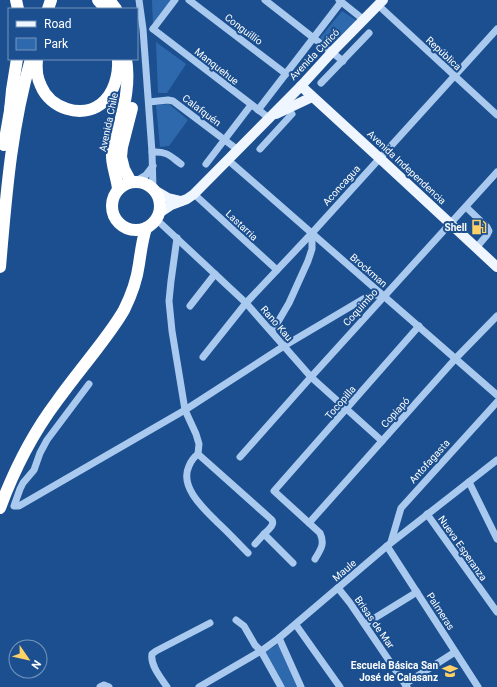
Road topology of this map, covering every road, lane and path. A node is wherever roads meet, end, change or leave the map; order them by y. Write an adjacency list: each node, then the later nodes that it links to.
1 (98, 0): 9 (highway)
2 (109, 0): 10 (highway)
3 (139, 0): 12 (street)
4 (175, 0): 13 (street)
5 (189, 0): 26 (street, Conguillío)
6 (265, 0): 16 (street)
7 (340, 1): 11 (street); 16 (street, Avenida Curicó)
8 (381, 2): 11 (main road, Avenida Curicó); 27 (street, República)
9 (105, 8)
10 (115, 8)
11 (364, 20): 17 (main road, Avenida Curicó)
12 (143, 29): 13 (street); 31 (street)
13 (153, 29): 32 (street, Manquehue)
14 (497, 29): 27 (street, Aconcagua)
15 (369, 33): 25 (street)
16 (314, 38): 17 (street); 26 (street, Avenida Curicó)
17 (332, 52): 25 (street); 29 (main road, Avenida Curicó)
18 (17, 60): 34 (highway)
19 (24, 60): 34 (highway)
20 (31, 60): 62 (highway)
21 (36, 60): 22 (highway)
22 (118, 60)
23 (126, 60): 51 (highway, Avenida Chile)
24 (134, 60): 49 (highway, Avenida Chile)
25 (343, 61): 28 (street)
26 (286, 74): 33 (street, Avenida Curicó)
27 (454, 76): 36 (street, República); 43 (street, Aconcagua)
28 (321, 83)
29 (301, 86): 30 (main road, Avenida Independencia); 37 (main road, Avenida Curicó)
30 (312, 97): 37 (main road); 43 (main road, Avenida Independencia)
31 (149, 102): 39 (street, Calafquén); 42 (street)
32 (251, 105): 33 (street, Manquehue); 39 (street)
33 (258, 110): 37 (street, Manquehue)
34 (10, 111): 50 (highway)
35 (292, 114): 38 (street)
36 (497, 115)
37 (266, 122): 38 (street); 41 (main road, Avenida Curicó)
38 (273, 134): 40 (street)
39 (225, 140): 41 (street, Calafquén); 46 (street)
40 (260, 148)
41 (238, 150): 44 (main road, Avenida Curicó)
42 (152, 152): 45 (street); 47 (street)
43 (380, 158): 57 (main road, Avenida Independencia); 59 (street, Aconcagua)
44 (228, 160): 53 (main road, Avenida Curicó); 59 (street, Brockman)
45 (180, 164)
46 (206, 164)
47 (153, 166): 49 (street); 52 (street)
48 (497, 172): 55 (street, Coquimbo)
49 (134, 182): 51 (highway); 52 (highway)
50 (0, 185)
51 (118, 189): 58 (highway)
52 (154, 190): 54 (main road); 56 (highway)
53 (194, 194): 54 (main road, Avenida Curicó); 64 (street, Lastarria)
54 (181, 201): 56 (main road, Avenida Curicó)
55 (466, 207): 57 (street, Coquimbo); 61 (street)
56 (158, 216): 58 (highway); 60 (street, Rano Kau)
57 (451, 224): 61 (main road, Avenida Independencia); 66 (street, Coquimbo)
58 (146, 228): 86 (highway)
59 (312, 233): 64 (street, Aconcagua); 66 (street, Brockman); 71 (street)
60 (177, 238): 65 (street, Rano Kau); 80 (street)
61 (476, 248): 63 (main road, Avenida Independencia)
62 (0, 267)
63 (497, 267)
64 (277, 270): 67 (street, Aconcagua)
65 (215, 274): 67 (street, Rano Kau); 68 (street)
66 (384, 296): 70 (street, Brockman); 72 (street); 75 (street, Coquimbo)
67 (246, 302): 71 (street, Rano Kau); 73 (street, Aconcagua)
68 (190, 306)
69 (497, 316): 74 (street, Copiapó)
70 (420, 326): 74 (street, Brockman); 79 (street, Tocopilla)
71 (272, 332): 72 (street, Rano Kau)
72 (284, 346): 75 (street, Rano Kau); 80 (street)
73 (203, 357)
74 (456, 358): 77 (street, Brockman); 81 (street, Copiapó)
75 (310, 377): 79 (street, Rano Kau); 83 (street, Coquimbo)
76 (90, 384): 80 (street)
77 (497, 394)
78 (497, 402): 92 (street, Antofagasta)
79 (347, 409): 81 (street, Rano Kau); 88 (street, Tocopilla)
80 (185, 410): 82 (street)
81 (382, 441): 88 (street, Copiapó)
82 (198, 454): 89 (street); 93 (street)
83 (240, 457)
84 (497, 460): 85 (street, Maule)
85 (469, 482): 87 (street, Maule); 90 (street)
86 (0, 508)
87 (427, 514): 92 (street, Maule); 98 (street, Nueva Esperanza)
88 (309, 523): 94 (street)
89 (264, 534): 91 (street); 95 (street)
90 (497, 539)
91 (255, 544)
92 (389, 544): 96 (street, Maule); 97 (street, Palmeras)
93 (248, 553)
94 (315, 559)
95 (293, 563)
96 (338, 588): 101 (street, Brisas de Mar); 102 (street, Maule)
97 (417, 592): 101 (street); 105 (street, Palmeras)
98 (497, 612)
99 (236, 620): 104 (street)
100 (210, 623): 109 (street)
101 (365, 624): 106 (street, Brisas de Mar)
102 (296, 625): 103 (street, Maule); 113 (street)
103 (279, 638): 104 (street, Maule); 112 (street)
104 (261, 651): 110 (street, Maule); 111 (street)
105 (455, 652): 106 (street); 114 (street, Palmeras)
106 (406, 686)
107 (100, 687): 108 (street)
108 (109, 687)
109 (167, 687)
110 (199, 687)
111 (281, 687)
112 (301, 687)
113 (340, 687)
114 (478, 687)

